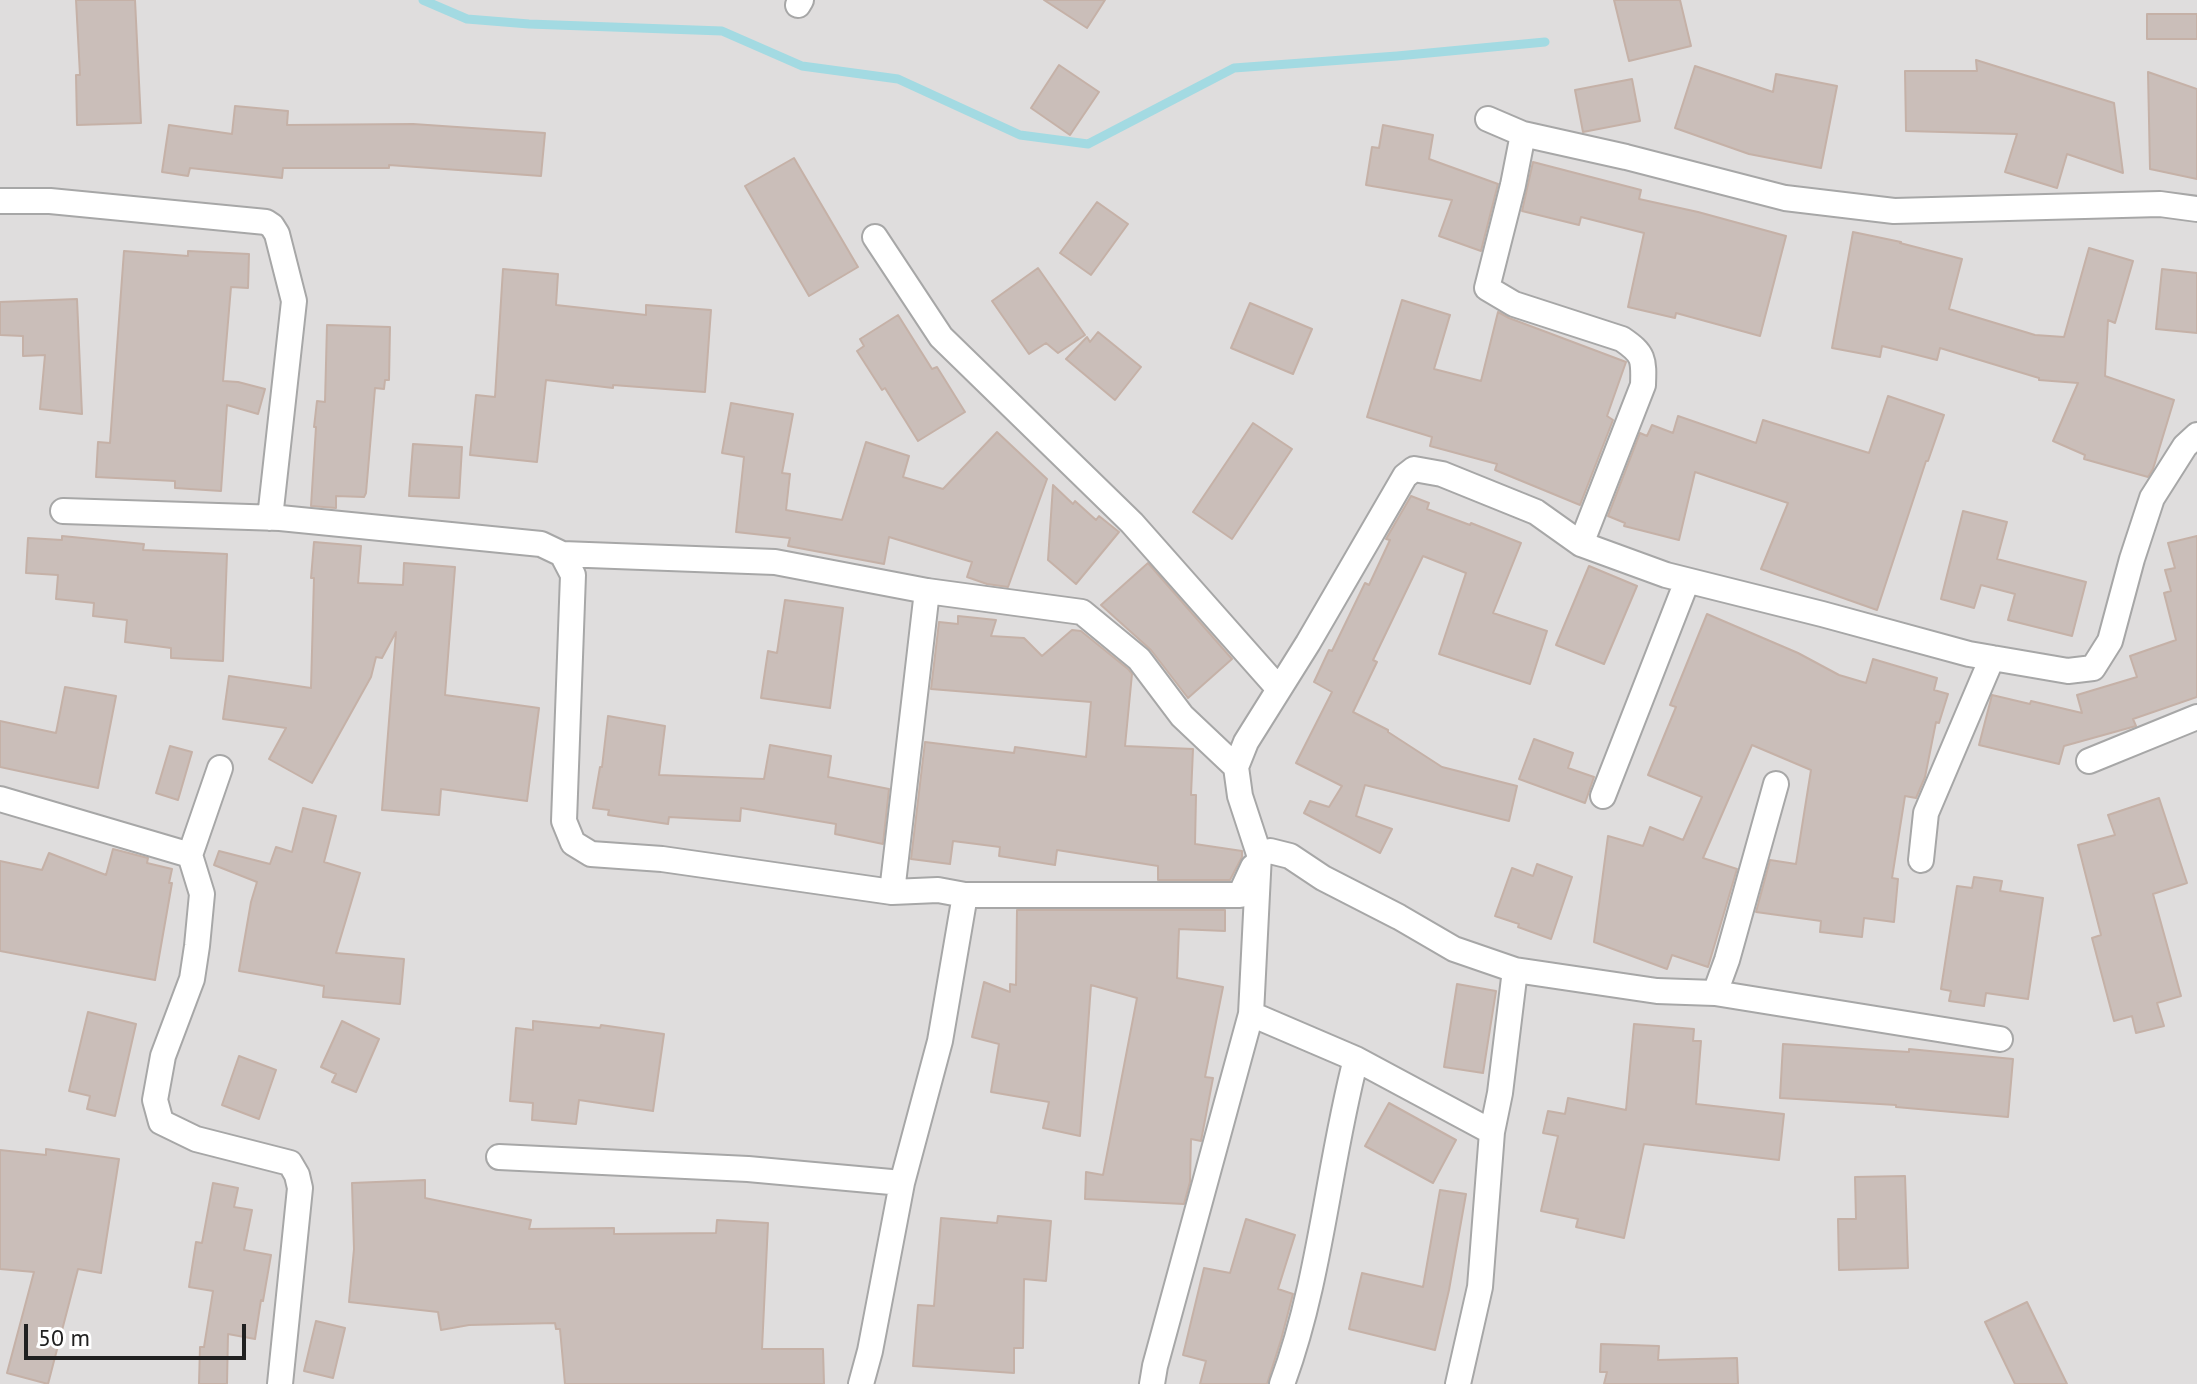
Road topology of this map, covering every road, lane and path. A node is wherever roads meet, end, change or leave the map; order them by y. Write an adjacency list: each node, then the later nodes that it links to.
1 (1488, 119): 2 (street)
2 (1523, 134): 4 (street); 9 (street)
3 (0, 201): 8 (street)
4 (2197, 209)
5 (875, 237): 14 (street)
6 (2197, 435): 13 (street)
7 (63, 511): 8 (street)
8 (270, 518): 10 (street)
9 (1581, 544): 11 (street); 14 (street)
10 (562, 554): 12 (street); 25 (street)
11 (1687, 581): 13 (street); 20 (street)
12 (927, 591): 17 (street); 25 (street)
13 (1992, 658): 24 (street)
14 (1279, 689): 17 (street)
15 (2197, 717): 16 (street)
16 (2089, 761)
17 (1236, 767): 22 (street)
18 (220, 768): 23 (street)
19 (1776, 784): 28 (street)
20 (1603, 796)
21 (0, 799): 23 (street)
22 (1259, 854): 26 (street); 27 (street); 29 (street)
23 (190, 855): 35 (street)
24 (1921, 860)
25 (892, 892): 26 (street)
26 (965, 895): 34 (street)
27 (1515, 970): 28 (street); 32 (street)
28 (1715, 993): 30 (street)
29 (1251, 1014): 31 (street); 37 (street)
30 (2000, 1039)
31 (1356, 1059): 32 (street); 38 (street)
32 (1492, 1132): 39 (street)
33 (499, 1157): 34 (street)
34 (902, 1183): 36 (street)
35 (280, 1384)
36 (861, 1384)
37 (1152, 1384)
38 (1282, 1384)
39 (1458, 1384)

